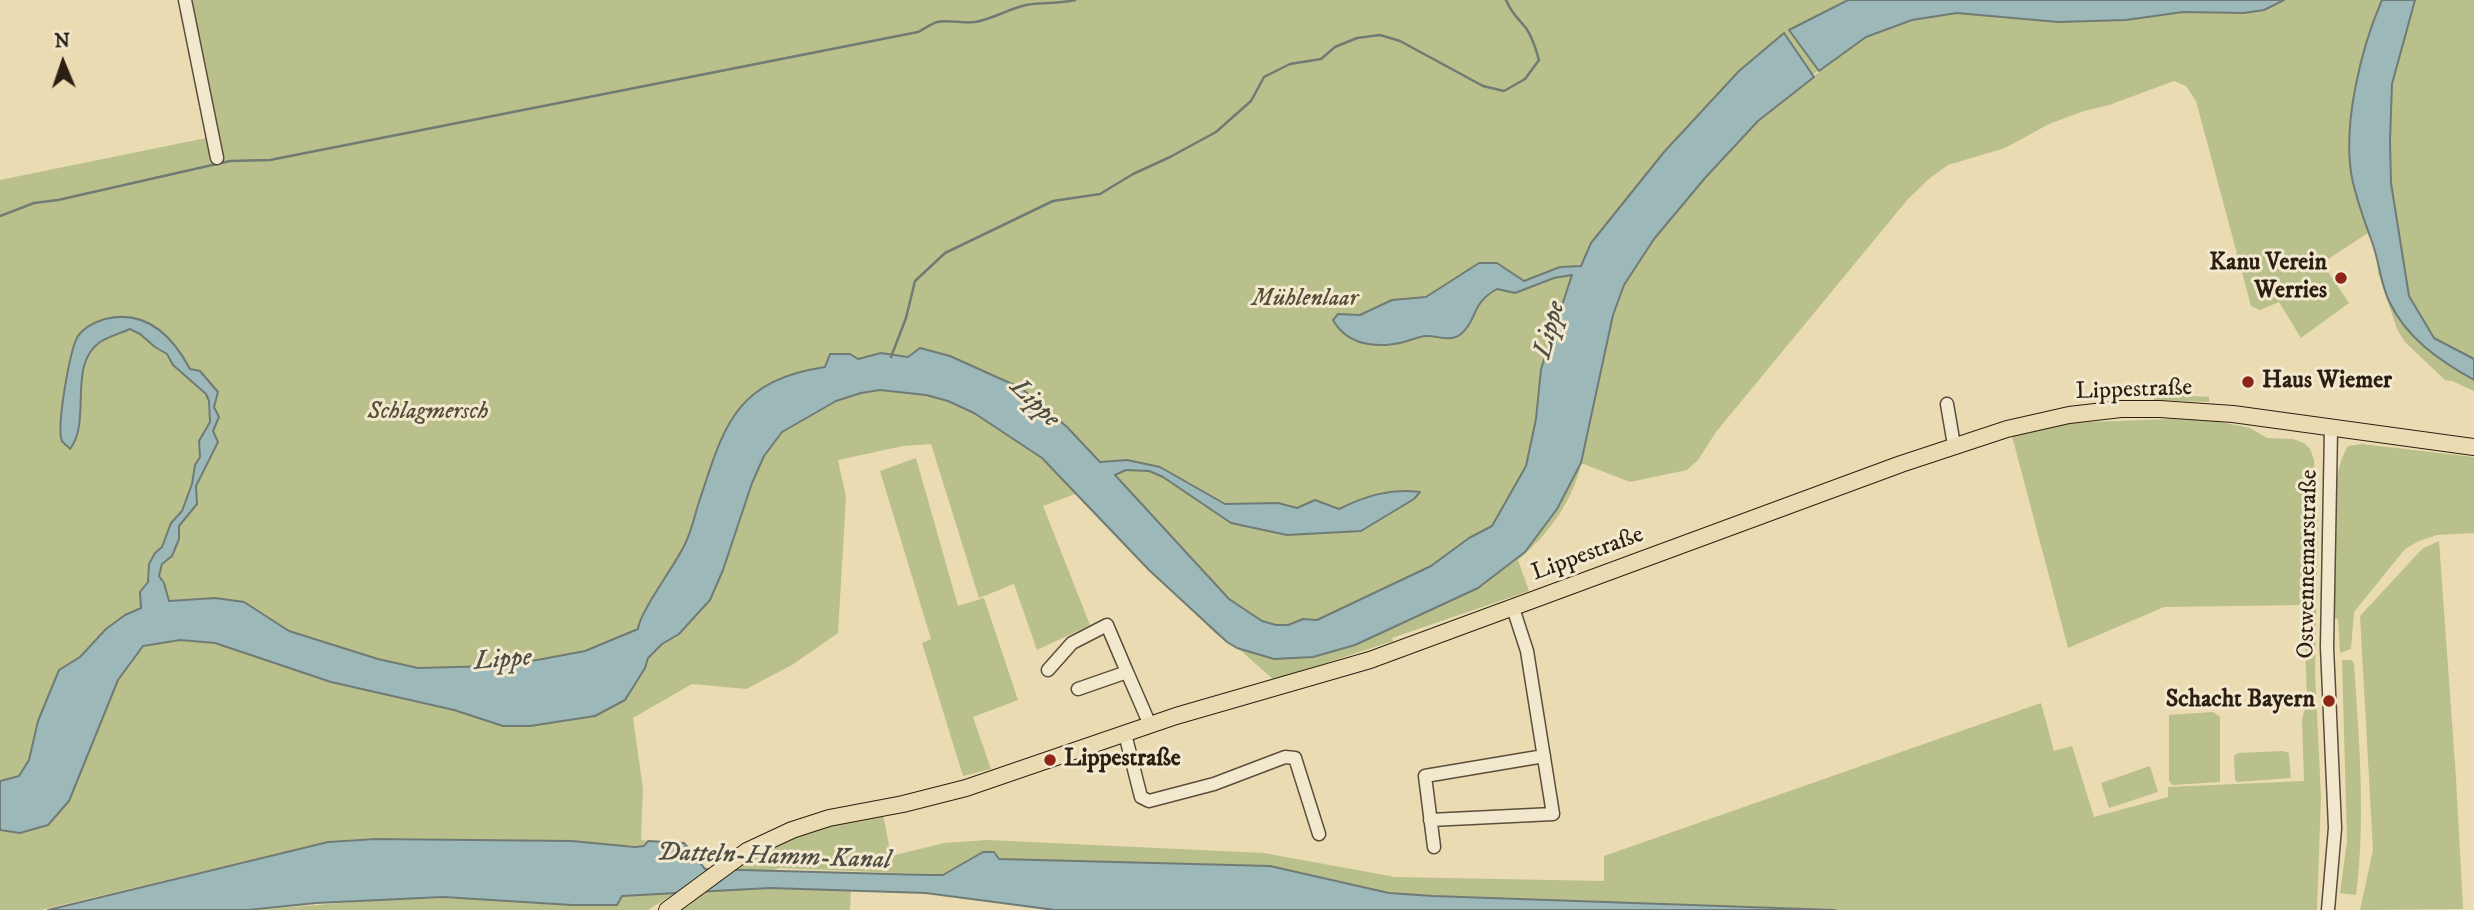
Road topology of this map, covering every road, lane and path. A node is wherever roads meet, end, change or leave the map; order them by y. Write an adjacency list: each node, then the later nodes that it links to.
1 (185, 0): 2 (street)
2 (217, 158)
3 (1947, 404): 5 (street)
4 (2331, 429): 5 (main road, Lippestraße); 6 (main road, Lippestraße); 18 (street, Ostwennemarstraße)
5 (1954, 445): 7 (main road, Lippestraße)
6 (2474, 447)
7 (1513, 608): 11 (main road, Lippestraße); 13 (street)
8 (1048, 670): 9 (street)
9 (1127, 672): 10 (street); 11 (street)
10 (1078, 689)
11 (1150, 725): 12 (main road, Lippestraße)
12 (1125, 734): 15 (street); 17 (main road, Lippestraße)
13 (1544, 757): 14 (street); 14 (street)
14 (1430, 820): 16 (street)
15 (1319, 834)
16 (1434, 847)
17 (672, 906)
18 (2328, 907)

